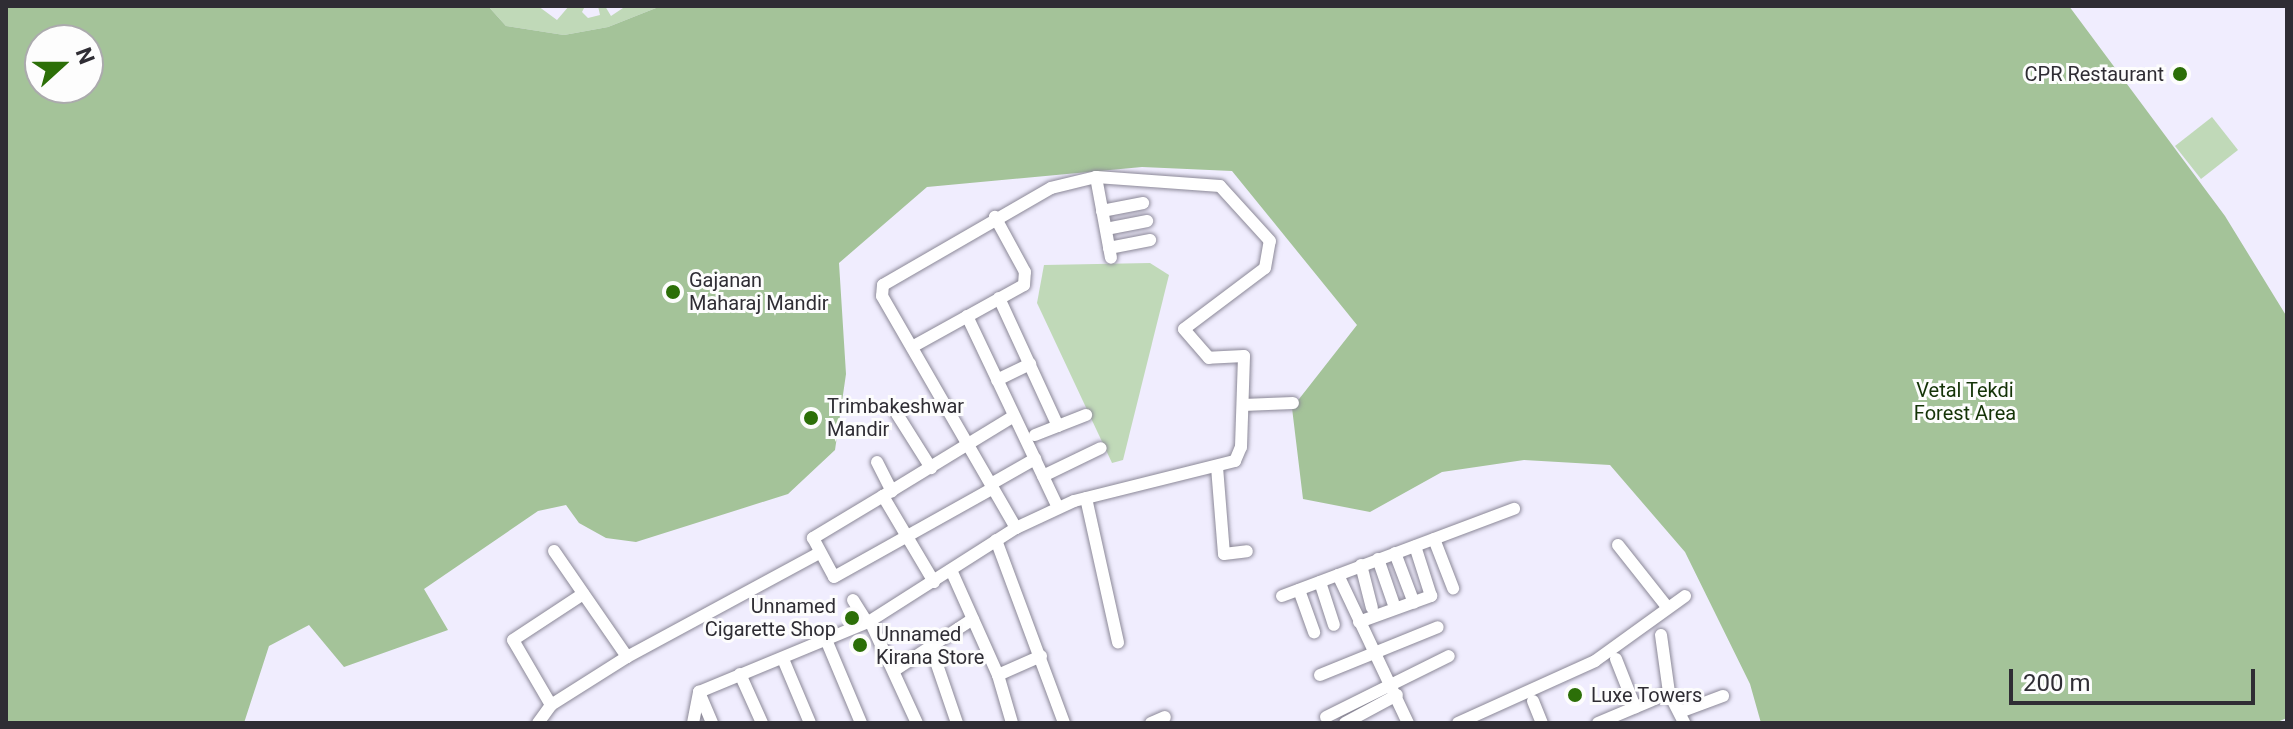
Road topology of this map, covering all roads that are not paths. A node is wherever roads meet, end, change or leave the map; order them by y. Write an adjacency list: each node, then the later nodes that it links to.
1 (1096, 177): 3 (street); 4 (street); 14 (street)
2 (1143, 203): 3 (street)
3 (1102, 211): 6 (street)
4 (995, 217): 8 (street); 10 (street)
5 (1147, 221): 6 (street)
6 (1106, 229): 7 (street)
7 (1150, 240)
8 (999, 298): 9 (street); 11 (street)
9 (967, 316): 10 (street); 12 (street)
10 (912, 347): 20 (street)
11 (1030, 364): 12 (street); 18 (street)
12 (997, 380): 17 (street)
13 (1293, 403): 14 (street)
14 (1243, 405): 24 (street)
15 (897, 414): 25 (street)
16 (1086, 415): 18 (street)
17 (1014, 416): 20 (street); 22 (street)
18 (1058, 426): 19 (street)
19 (1035, 435)
20 (969, 445): 25 (street); 27 (street)
21 (1101, 448): 26 (street)
22 (1035, 459): 26 (street); 27 (street)
23 (877, 462): 28 (street)
24 (1217, 467): 29 (street); 39 (street)
25 (931, 468): 28 (street)
26 (1043, 476): 30 (street)
27 (992, 486): 32 (street); 33 (street)
28 (888, 493): 33 (street); 40 (street)
29 (1086, 498): 30 (street); 66 (street)
30 (1058, 508): 32 (street)
31 (1514, 509): 34 (street)
32 (1016, 528): 35 (street)
33 (908, 538): 40 (street); 46 (street)
34 (1434, 539): 37 (street); 48 (street)
35 (996, 540): 44 (street); 69 (street)
36 (1618, 545): 57 (street)
37 (1415, 546): 41 (street); 55 (street)
38 (554, 551): 50 (street)
39 (1247, 551)
40 (819, 553): 71 (street)
41 (1395, 553): 42 (street); 55 (street)
42 (1378, 559): 43 (street); 54 (street)
43 (1361, 565): 45 (street); 56 (street)
44 (951, 570): 46 (street); 58 (street)
45 (1338, 575): 47 (street); 60 (street)
46 (934, 582): 59 (street)
47 (1320, 582): 49 (street); 61 (street)
48 (1453, 588)
49 (1299, 590): 51 (street); 63 (street)
50 (583, 594): 71 (street); 83 (street)
51 (1282, 596)
52 (1685, 596): 57 (street)
53 (853, 600): 59 (street)
54 (1393, 602)
55 (1414, 603): 60 (street)
56 (1372, 608)
57 (1668, 608): 101 (street)
58 (973, 619): 67 (street); 76 (street)
59 (868, 621): 65 (street); 74 (street)
60 (1359, 622): 68 (street)
61 (1334, 625)
62 (1438, 627): 68 (street)
63 (1314, 632)
64 (1661, 635): 80 (street)
65 (827, 642): 72 (street); 93 (street)
66 (1118, 642)
67 (931, 647): 74 (street); 95 (street)
68 (1377, 652): 77 (street); 78 (street)
69 (1041, 656): 76 (street); 97 (street)
70 (1449, 656): 78 (street)
71 (627, 657): 83 (street)
72 (783, 659): 75 (street); 92 (street)
73 (1616, 659): 84 (street)
74 (895, 670): 94 (street)
75 (740, 674): 79 (street); 91 (street)
76 (998, 675): 96 (street)
77 (1320, 675)
78 (1394, 690): 86 (street); 99 (street); 100 (street)
79 (699, 692): 89 (street); 90 (street)
80 (1669, 693): 84 (street); 87 (street)
81 (1723, 696): 87 (street)
82 (1533, 701): 102 (street)
83 (551, 705): 88 (street)
84 (1628, 714): 103 (street)
85 (1165, 717): 98 (street)
86 (1326, 717)
87 (1682, 718)
88 (538, 723)
89 (693, 723)
90 (712, 723)
91 (762, 723)
92 (810, 723)
93 (861, 723)
94 (917, 723)
95 (957, 723)
96 (1012, 723)
97 (1064, 723)
98 (1151, 723)
99 (1345, 723)
100 (1408, 723)
101 (1458, 723)
102 (1542, 723)
103 (1598, 723)

